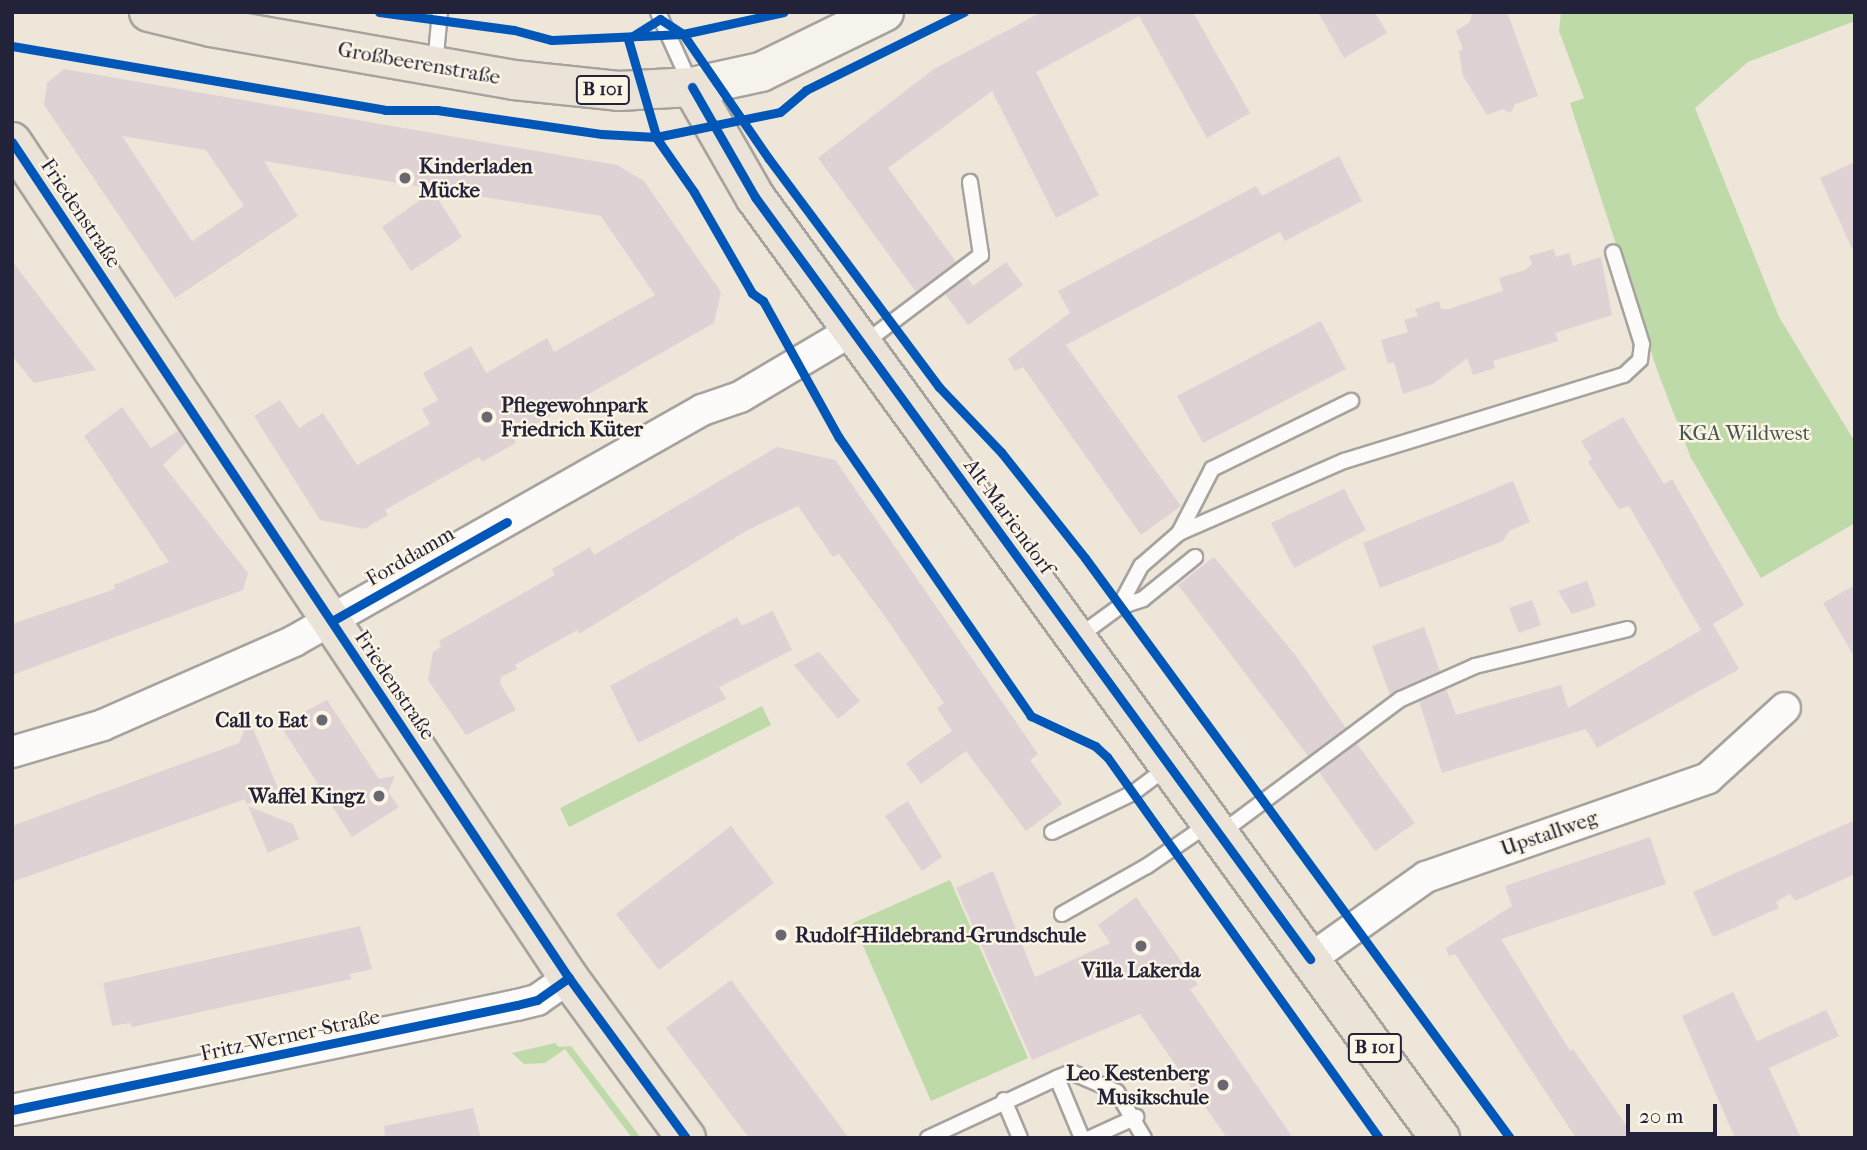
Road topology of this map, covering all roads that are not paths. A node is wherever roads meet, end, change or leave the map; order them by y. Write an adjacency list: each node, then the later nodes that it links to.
1 (149, 12): 5 (main road, Großbeerenstraße / B 101)
2 (440, 12): 5 (lane)
3 (658, 12): 6 (lane)
4 (884, 12): 6 (main road)
5 (435, 65): 6 (main road, Großbeerenstraße / B 101)
6 (692, 87): 10 (main road, Alt-Mariendorf / B 101)
7 (12, 142): 15 (main road, Friedenstraße)
8 (970, 182): 10 (lane)
9 (1613, 252): 12 (lane)
10 (857, 338): 15 (street, Forddamm); 17 (main road, Alt-Mariendorf / B 101)
11 (1351, 401): 12 (lane)
12 (1179, 533): 14 (lane)
13 (1195, 557): 14 (lane)
14 (1119, 607): 17 (lane)
15 (332, 621): 19 (street, Forddamm); 25 (main road, Friedenstraße)
16 (1628, 629): 21 (lane)
17 (1077, 638): 20 (main road, Alt-Mariendorf / B 101)
18 (1785, 708): 24 (street, Upstallweg)
19 (12, 752)
20 (1170, 765): 21 (main road, Alt-Mariendorf / B 101); 22 (lane)
21 (1216, 828): 23 (lane); 24 (main road, Alt-Mariendorf / B 101)
22 (1052, 832)
23 (1062, 914)
24 (1310, 959): 36 (main road, Alt-Mariendorf / B 101)
25 (569, 978): 28 (street, Fritz-Werner-Straße); 30 (main road, Friedenstraße)
26 (1057, 1078): 27 (lane); 29 (lane); 33 (lane)
27 (1004, 1100): 31 (lane); 32 (lane)
28 (12, 1110)
29 (1136, 1117): 34 (lane); 35 (lane)
30 (686, 1138)
31 (928, 1138)
32 (1020, 1138)
33 (1082, 1138)
34 (1090, 1138)
35 (1144, 1138)
36 (1440, 1138)

